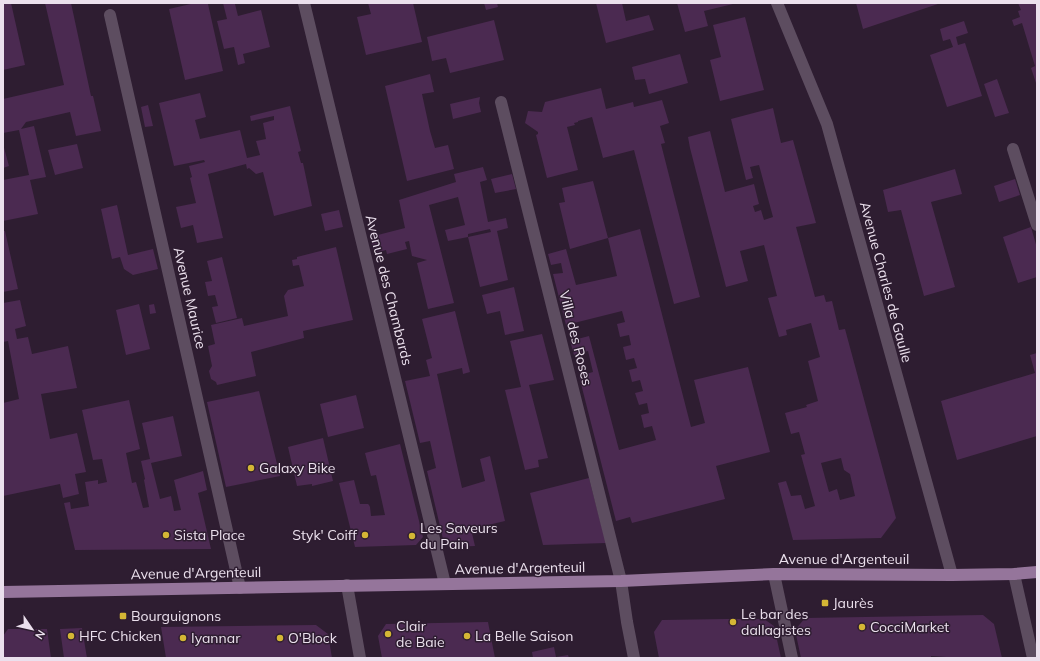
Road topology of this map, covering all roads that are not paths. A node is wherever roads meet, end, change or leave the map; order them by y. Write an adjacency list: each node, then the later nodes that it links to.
1 (304, 3): 12 (street, Avenue des Chambards)
2 (777, 3): 10 (street, Avenue Charles de Gaulle)
3 (110, 15): 14 (street, Avenue Maurice)
4 (501, 102): 11 (street, Villa des Roses)
5 (1013, 150): 6 (street)
6 (1037, 225)
7 (1037, 572): 9 (main road, Avenue d'Argenteuil)
8 (774, 574): 10 (main road, Avenue d'Argenteuil); 11 (main road, Avenue d'Argenteuil); 18 (street)
9 (1014, 574): 10 (main road, Avenue d'Argenteuil); 19 (street)
10 (952, 575)
11 (622, 581): 12 (main road, Avenue d'Argenteuil); 17 (street, Villa des Roses)
12 (445, 584): 13 (main road, Avenue d'Argenteuil)
13 (347, 585): 14 (main road, Avenue d'Argenteuil); 16 (street)
14 (240, 588): 15 (main road, Avenue d'Argenteuil)
15 (3, 592)
16 (360, 658)
17 (634, 658)
18 (792, 658)
19 (1033, 658)

